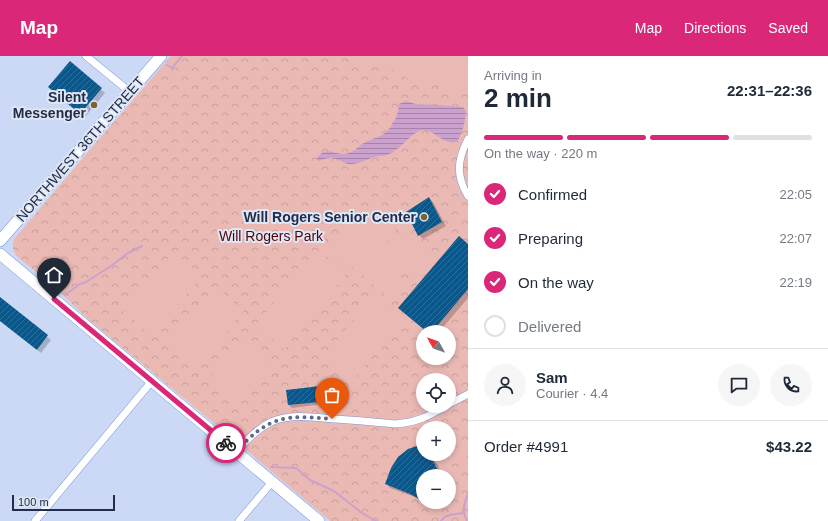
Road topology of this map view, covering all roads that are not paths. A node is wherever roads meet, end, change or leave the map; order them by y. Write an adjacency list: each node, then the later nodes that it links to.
1 (86, 56): 3 (street)
2 (161, 56): 3 (main road, NORTHWEST 36TH STREET)
3 (130, 92): 6 (main road, NORTHWEST 36TH STREET)
4 (468, 139): 5 (street)
5 (468, 196)
6 (0, 241)
7 (0, 254): 8 (main road)
8 (152, 381): 12 (main road); 14 (street)
9 (468, 394): 10 (street)
10 (456, 400)
11 (433, 413): 12 (street)
12 (236, 452): 13 (main road)
13 (272, 482): 15 (street); 16 (main road)
14 (35, 521)
15 (239, 521)
16 (319, 521)

